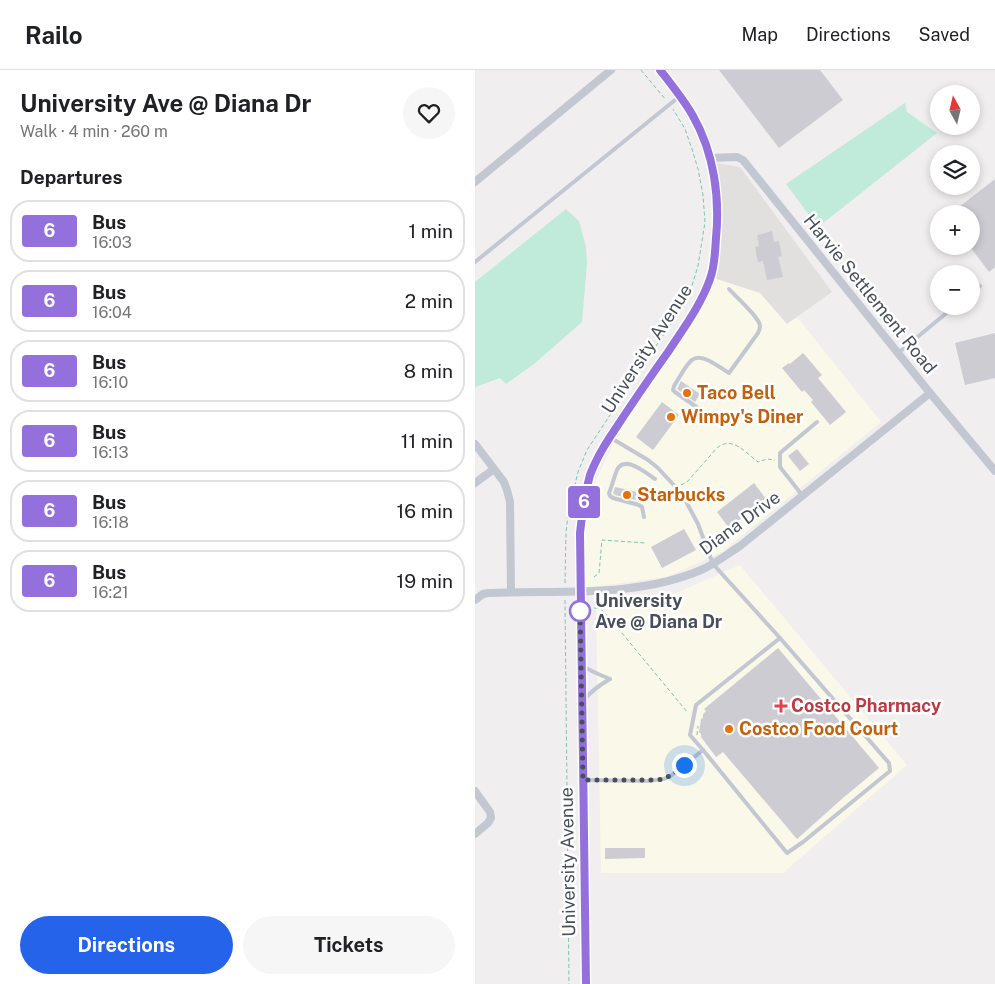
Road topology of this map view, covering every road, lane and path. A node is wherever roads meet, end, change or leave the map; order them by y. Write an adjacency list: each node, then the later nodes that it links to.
1 (611, 70): 7 (street)
2 (641, 70): 5 (path)
3 (660, 70): 4 (street, University Avenue)
4 (680, 96): 5 (lane); 6 (street, University Avenue)
5 (670, 105): 8 (lane); 30 (path)
6 (710, 158): 11 (street, Harvie Settlement Road); 17 (street, University Avenue)
7 (475, 182)
8 (475, 262)
9 (729, 289): 15 (lane)
10 (944, 315): 11 (lane)
11 (898, 353): 13 (street, Harvie Settlement Road)
12 (742, 387): 14 (path)
13 (930, 392): 21 (street, Harvie Settlement Road); 25 (street, Diana Drive)
14 (763, 396)
15 (701, 410)
16 (817, 422): 19 (lane)
17 (610, 437): 24 (lane); 31 (street, University Avenue)
18 (475, 444): 20 (street)
19 (779, 460): 24 (path); 25 (lane)
20 (494, 468): 23 (street); 32 (street)
21 (995, 471)
22 (655, 480): 26 (lane)
23 (475, 483)
24 (677, 488): 28 (lane)
25 (803, 495): 28 (street, Diana Drive)
26 (644, 517)
27 (646, 544): 29 (path)
28 (713, 564): 31 (street, Diana Drive); 35 (lane)
29 (594, 576)
30 (565, 591): 31 (street, Diana Drive); 32 (street, Diana Drive); 44 (path)
31 (580, 591): 36 (street, University Avenue)
32 (511, 592): 33 (street, Diana Drive)
33 (475, 600)
34 (594, 608): 38 (path)
35 (780, 638): 38 (lane); 40 (lane)
36 (581, 666): 37 (street, University Avenue); 37 (lane)
37 (582, 702): 41 (street, University Avenue)
38 (695, 715): 39 (lane); 39 (path)
39 (696, 742): 40 (lane)
40 (703, 750): 41 (lane)
41 (583, 780): 45 (street, University Avenue)
42 (475, 791): 43 (street)
43 (475, 834)
44 (569, 984)
45 (586, 984)

